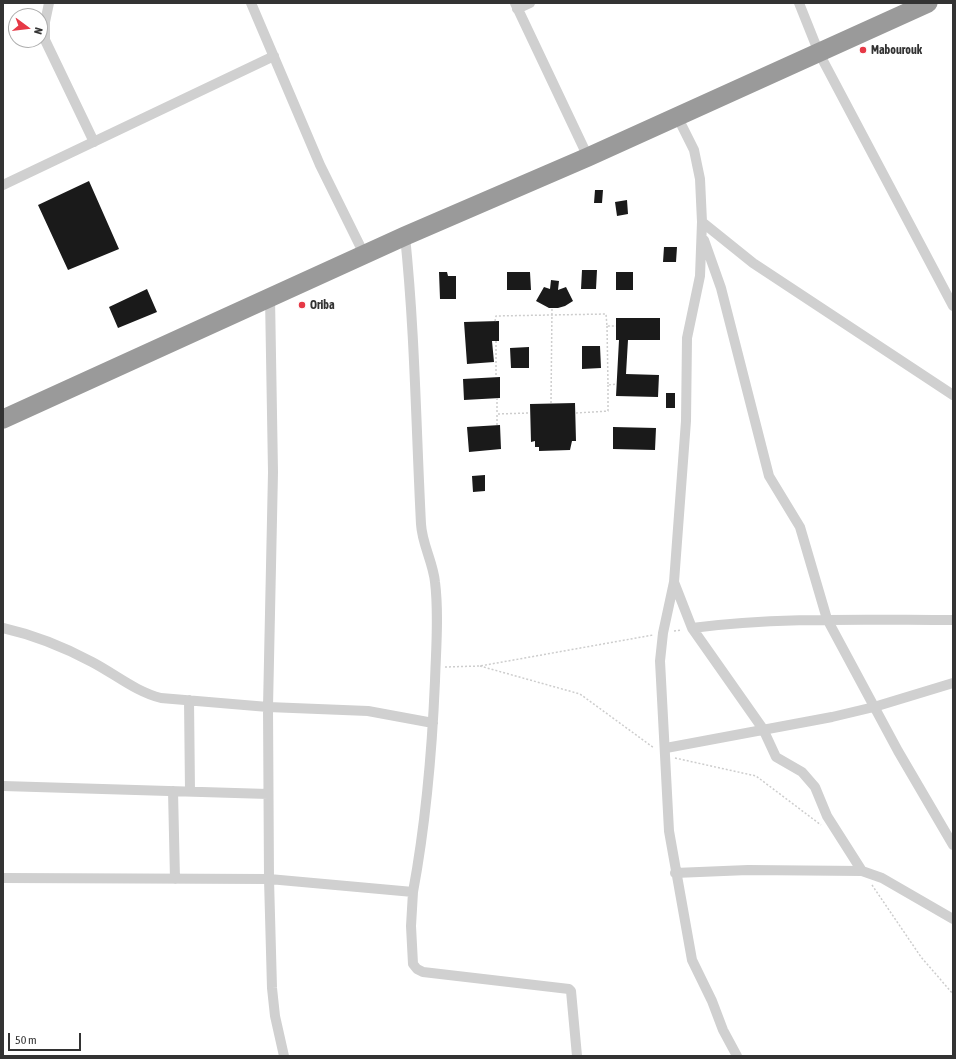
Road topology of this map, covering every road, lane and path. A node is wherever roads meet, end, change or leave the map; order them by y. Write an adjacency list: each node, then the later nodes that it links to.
1 (49, 3): 10 (street)
2 (251, 3): 8 (street)
3 (530, 3): 6 (street)
4 (799, 3): 7 (street)
5 (928, 3): 7 (highway)
6 (516, 6): 11 (street)
7 (819, 53): 9 (highway); 18 (street)
8 (274, 56): 10 (street); 16 (street)
9 (677, 116): 11 (highway); 13 (street)
10 (94, 142): 12 (street)
11 (588, 157): 15 (highway)
12 (3, 185)
13 (702, 222): 14 (street); 28 (street)
14 (702, 234): 36 (street); 37 (street)
15 (405, 236): 16 (highway); 42 (street)
16 (365, 256): 17 (highway)
17 (270, 297): 34 (highway); 45 (street)
18 (953, 306)
19 (552, 308): 20 (path)
20 (552, 315): 21 (path); 22 (path); 30 (path)
21 (494, 321)
22 (607, 326): 23 (path); 27 (path)
23 (616, 326)
24 (496, 341): 25 (path)
25 (496, 377)
26 (616, 384): 27 (path)
27 (608, 385): 32 (path)
28 (953, 395)
29 (497, 398): 33 (path)
30 (551, 403)
31 (530, 413): 33 (path)
32 (576, 413)
33 (497, 414): 35 (path)
34 (3, 419)
35 (497, 425)
36 (674, 582): 40 (street); 41 (street)
37 (827, 620): 38 (street); 40 (street); 46 (street)
38 (953, 620)
39 (3, 628): 44 (street)
40 (692, 628): 41 (path); 48 (street)
41 (663, 633): 42 (path); 49 (street)
42 (436, 668): 47 (street)
43 (953, 683): 46 (street)
44 (189, 700): 45 (street); 52 (street)
45 (268, 707): 47 (street); 53 (street)
46 (874, 707): 48 (street); 54 (street)
47 (433, 723): 60 (street)
48 (763, 729): 49 (street); 55 (street)
49 (666, 748): 56 (street)
50 (3, 786): 51 (street)
51 (173, 791): 52 (street); 58 (street)
52 (190, 791): 53 (street)
53 (268, 794): 59 (street)
54 (953, 844)
55 (862, 870): 56 (street); 61 (street); 62 (path)
56 (676, 873): 65 (street)
57 (3, 878): 58 (street)
58 (175, 878): 59 (street)
59 (269, 879): 60 (street); 63 (street)
60 (413, 892): 64 (street)
61 (953, 919)
62 (953, 994)
63 (284, 1056)
64 (577, 1056)
65 (737, 1056)

